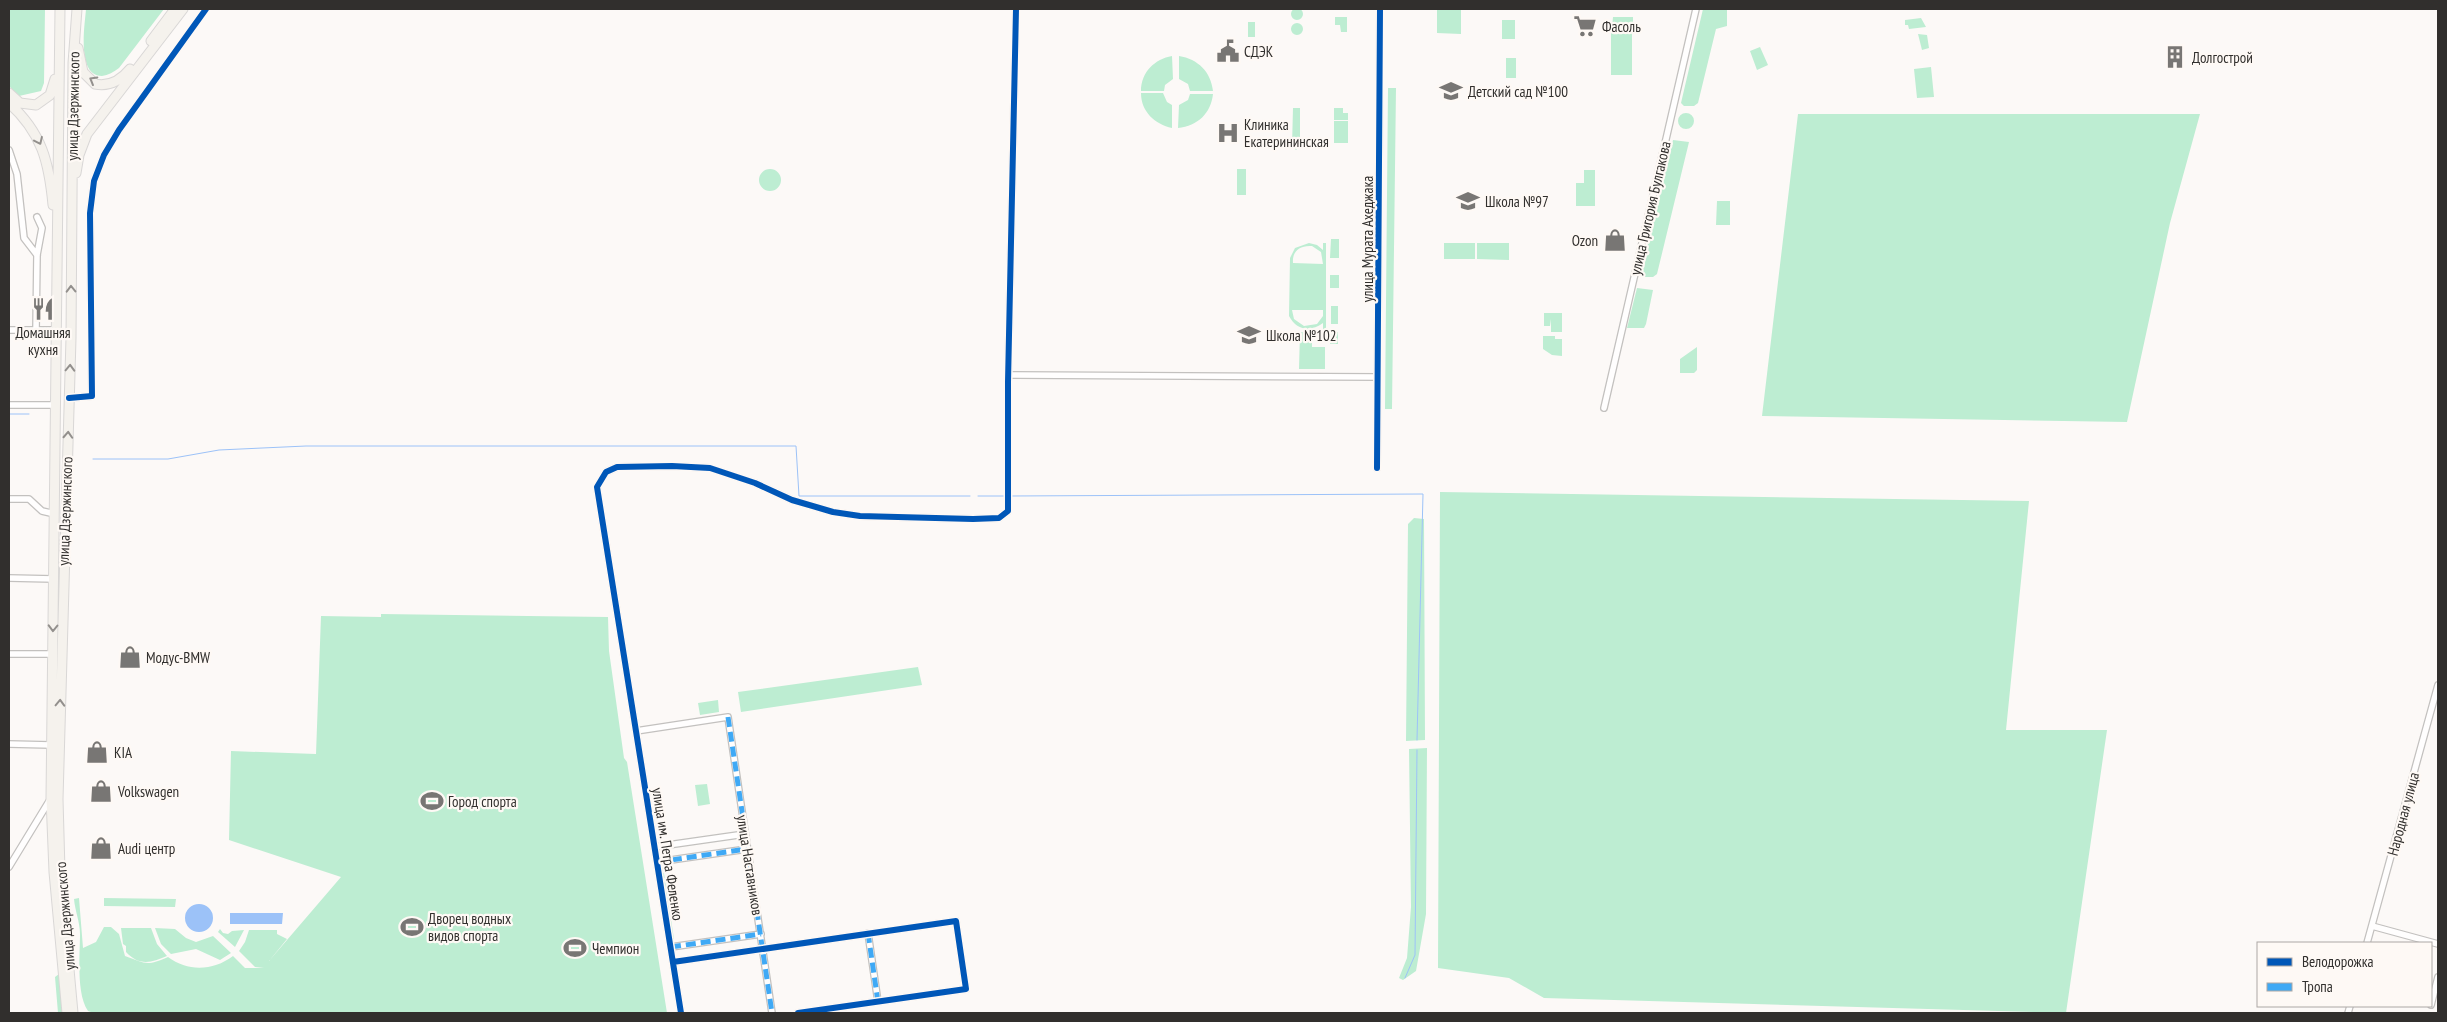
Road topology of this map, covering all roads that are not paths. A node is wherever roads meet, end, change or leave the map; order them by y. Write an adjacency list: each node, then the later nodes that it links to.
1 (59, 9): 9 (main road); 15 (main road, улица Дзержинского)
2 (77, 9): 3 (main road, one-way to 2); 13 (main road, улица Дзержинского)
3 (175, 9)
4 (183, 9): 13 (main road)
5 (206, 9): 21 (street)
6 (1016, 9): 19 (street)
7 (1380, 9): 20 (street, улица Мурата Ахеджака)
8 (1696, 9): 24 (street, улица Григория Булгакова)
9 (9, 93)
10 (9, 103): 15 (main road, one-way to 15)
11 (9, 150): 14 (street)
12 (38, 217): 14 (street)
13 (70, 223): 21 (main road, улица Дзержинского, one-way to 13)
14 (37, 256): 17 (street)
15 (57, 260): 18 (main road, улица Дзержинского)
16 (9, 330): 17 (street)
17 (36, 330): 18 (street)
18 (56, 330): 23 (main road, улица Дзержинского)
19 (1008, 375): 20 (street); 33 (street, улица им. Петра Феленко)
20 (1378, 377): 25 (street, улица Мурата Ахеджака)
21 (70, 398): 54 (main road, улица Дзержинского, one-way to 21)
22 (9, 405): 23 (street)
23 (56, 405): 27 (main road, улица Дзержинского)
24 (1604, 408)
25 (1377, 468)
26 (9, 500): 27 (street)
27 (55, 514): 29 (main road, улица Дзержинского)
28 (9, 578): 29 (street)
29 (54, 579): 31 (main road, улица Дзержинского, one-way to 31)
30 (9, 654): 31 (street)
31 (52, 654): 35 (main road, улица Дзержинского)
32 (2438, 685): 42 (street, Народная улица)
33 (636, 731): 37 (street, улица Наставников); 38 (street, улица им. Петра Феленко)
34 (9, 744): 35 (street)
35 (51, 745): 36 (main road, улица Дзержинского)
36 (51, 798): 41 (street); 53 (main road, улица Дзержинского)
37 (745, 834): 38 (street); 39 (street, улица Наставников)
38 (654, 846): 40 (street, улица им. Петра Феленко)
39 (747, 849): 40 (street); 43 (street, улица Наставников)
40 (657, 862): 47 (street, улица им. Петра Феленко)
41 (9, 867)
42 (2372, 926): 45 (street, Народная улица); 46 (street)
43 (761, 934): 47 (street); 48 (street, улица Наставников)
44 (868, 934): 48 (street); 52 (street); 52 (street)
45 (2368, 942)
46 (2431, 942)
47 (671, 947): 49 (street, улица им. Петра Феленко)
48 (763, 948): 49 (street); 56 (street, улица Наставников)
49 (673, 962): 55 (street, улица им. Петра Феленко)
50 (2438, 977): 51 (street)
51 (2432, 1001)
52 (878, 1002): 57 (street)
53 (67, 1013)
54 (73, 1013)
55 (681, 1013)
56 (772, 1013)
57 (798, 1013)

